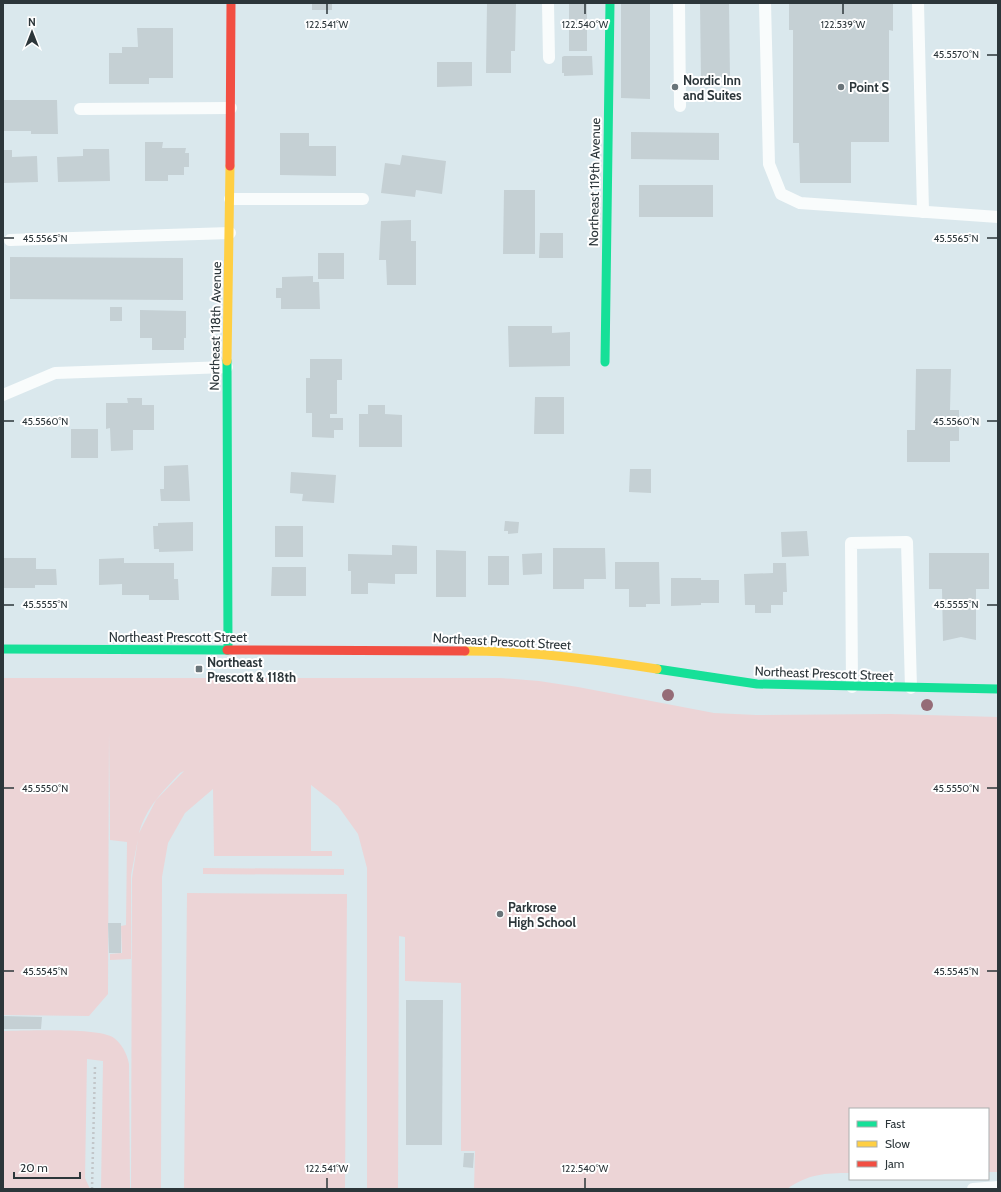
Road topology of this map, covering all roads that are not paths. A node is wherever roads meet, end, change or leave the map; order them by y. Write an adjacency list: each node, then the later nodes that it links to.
1 (231, 3): 9 (street, Northeast 118th Avenue)
2 (548, 3): 7 (lane)
3 (610, 3): 17 (street, Northeast 119th Avenue)
4 (679, 3): 8 (lane)
5 (764, 3): 13 (lane)
6 (918, 3): 13 (lane)
7 (549, 58)
8 (680, 106)
9 (231, 108): 10 (lane); 11 (street, Northeast 118th Avenue)
10 (80, 109)
11 (230, 199): 12 (lane); 15 (street, Northeast 118th Avenue)
12 (363, 199)
13 (924, 212): 14 (lane)
14 (998, 217)
15 (230, 233): 16 (lane); 18 (street, Northeast 118th Avenue)
16 (10, 240)
17 (605, 362)
18 (227, 367): 19 (lane); 21 (street, Northeast 118th Avenue)
19 (3, 395)
20 (3, 649): 21 (street, Northeast Prescott Street)
21 (228, 650): 22 (street, Northeast Prescott Street)
22 (852, 687): 23 (street, Northeast Prescott Street); 23 (lane)
23 (911, 688): 24 (street, Northeast Prescott Street)
24 (998, 689)
25 (998, 1187): 26 (lane)
26 (973, 1189)

